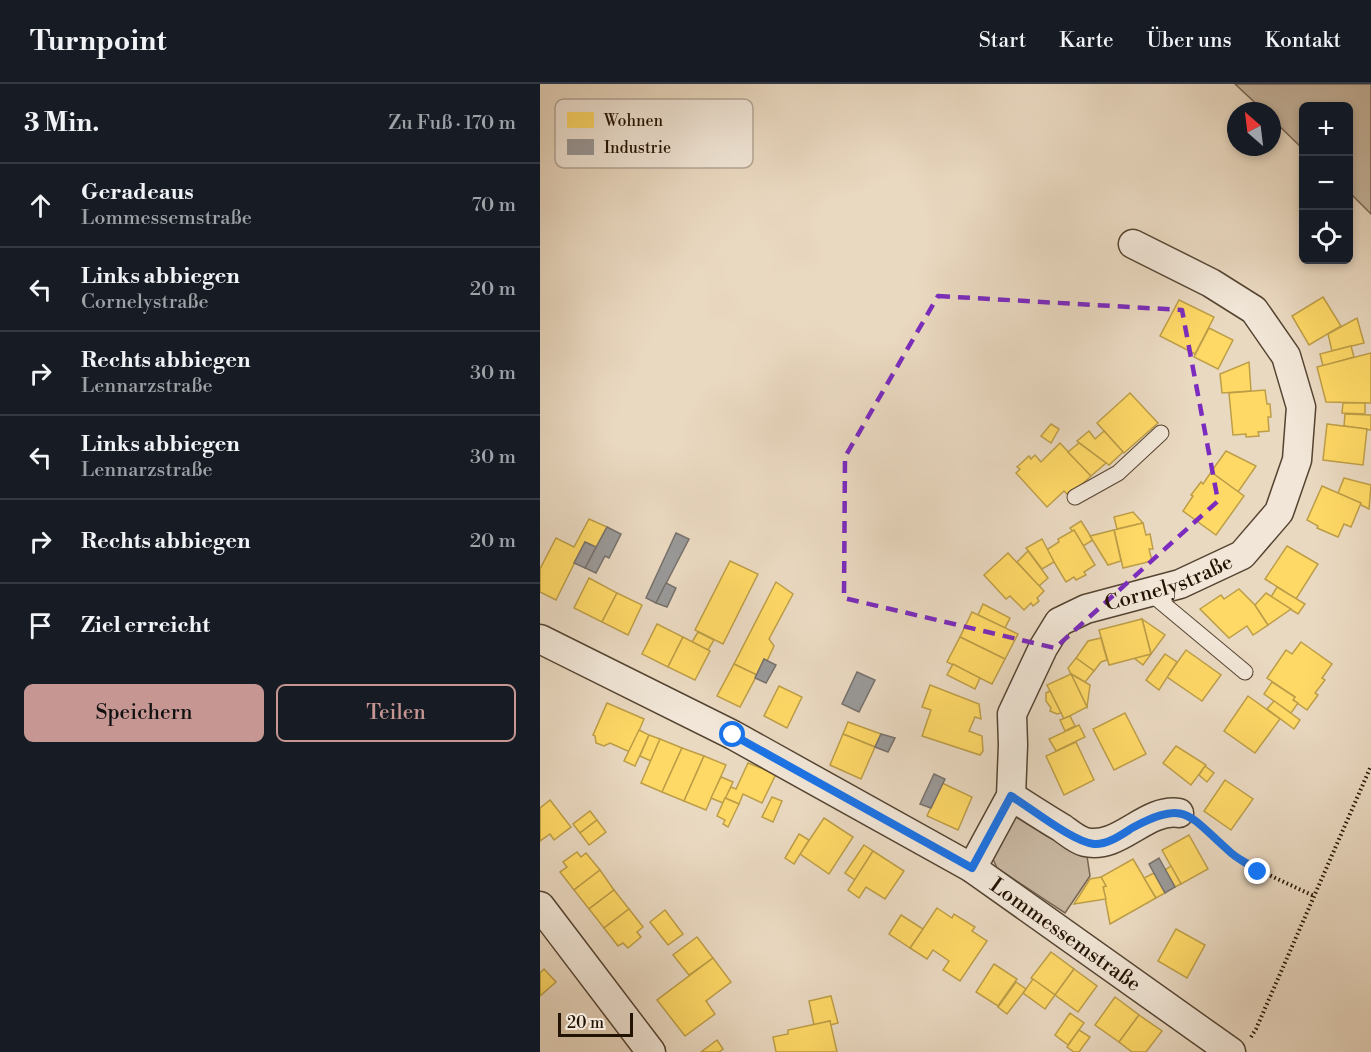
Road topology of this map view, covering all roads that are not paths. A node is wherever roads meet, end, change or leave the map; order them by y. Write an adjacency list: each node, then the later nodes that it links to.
1 (1133, 244): 4 (street, Cornelystraße)
2 (1161, 433): 3 (lane)
3 (1075, 497)
4 (1149, 592): 6 (lane); 7 (street, Cornelystraße)
5 (540, 639): 9 (street, Lommessemstraße)
6 (1245, 672)
7 (1011, 796): 8 (street); 9 (street, Cornelystraße)
8 (1179, 813)
9 (972, 868): 11 (street, Lommessemstraße)
10 (543, 914): 12 (street)
11 (1238, 1048)
12 (651, 1052)

